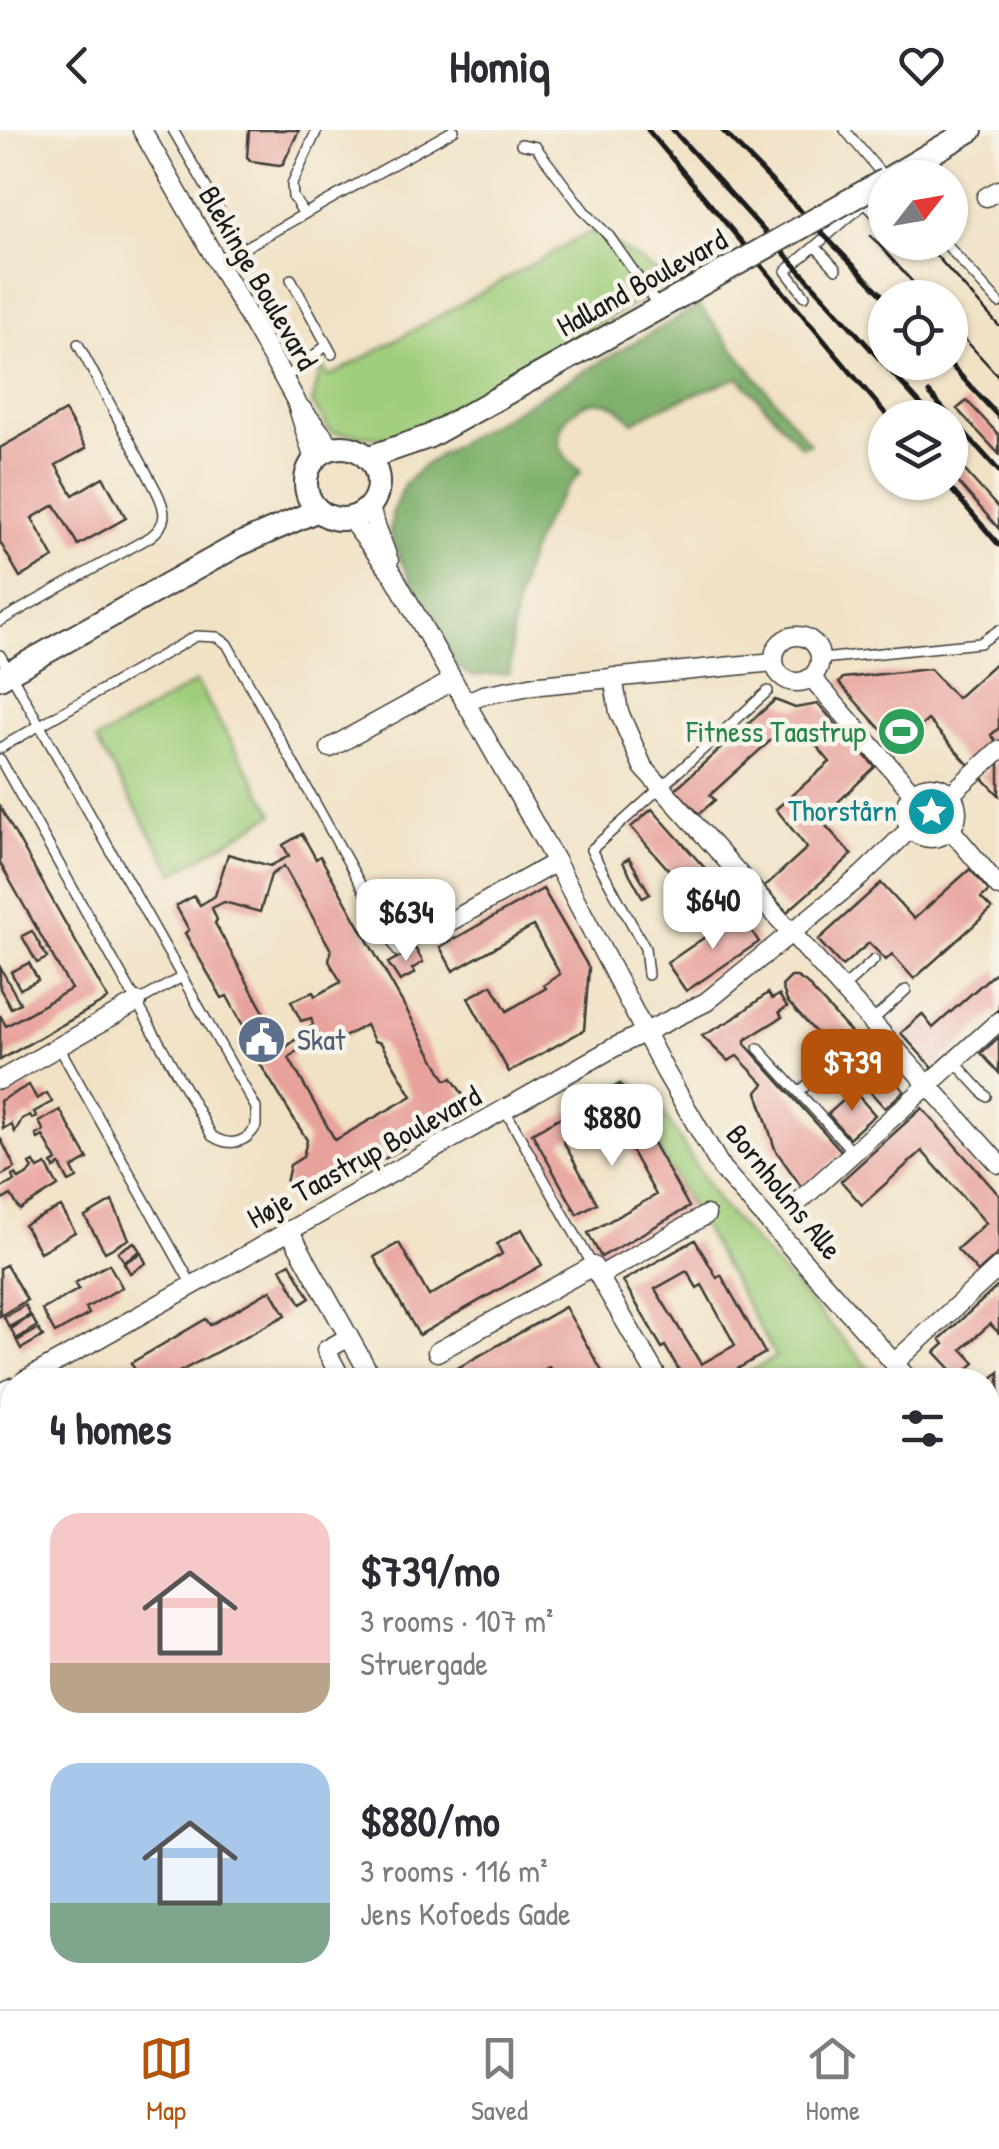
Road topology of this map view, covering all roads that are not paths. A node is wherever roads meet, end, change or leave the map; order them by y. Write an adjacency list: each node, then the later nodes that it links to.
1 (142, 130): 18 (street, Blekinge Boulevard)
2 (173, 130): 16 (lane)
3 (316, 130): 14 (lane)
4 (454, 130): 14 (lane)
5 (845, 130): 8 (lane)
6 (971, 130): 9 (street, Halland Boulevard)
7 (521, 144): 23 (lane)
8 (871, 160)
9 (919, 160)
10 (868, 188): 23 (street, Halland Boulevard, bridge)
11 (868, 201): 12 (lane)
12 (865, 203): 13 (lane); 15 (lane)
13 (868, 206)
14 (304, 214): 16 (lane)
15 (815, 246): 19 (lane); 21 (lane)
16 (242, 248): 18 (lane)
17 (960, 260): 22 (lane)
18 (218, 264): 25 (street, Blekinge Boulevard)
19 (836, 269)
20 (292, 279): 25 (lane)
21 (806, 296)
22 (999, 303)
23 (664, 306): 26 (street, Halland Boulevard)
24 (78, 344): 32 (lane)
25 (284, 379): 27 (street, Blekinge Boulevard)
26 (428, 437): 28 (street, Halland Boulevard); 29 (street, Halland Boulevard)
27 (323, 454): 28 (street); 30 (street)
28 (367, 458): 29 (street)
29 (378, 480): 31 (street)
30 (312, 502): 31 (street); 36 (street)
31 (359, 512): 39 (street, Bornholms Alle)
32 (0, 621)
33 (998, 631): 34 (lane)
34 (820, 659): 35 (street); 38 (street)
35 (774, 662): 37 (street); 38 (street)
36 (3, 669): 42 (lane)
37 (613, 677): 41 (street); 47 (street)
38 (812, 678): 48 (street)
39 (452, 681): 41 (street, Bornholms Alle); 44 (street)
40 (768, 690): 47 (lane)
41 (465, 704): 52 (street, Bornholms Alle)
42 (40, 725): 43 (lane); 56 (lane); 59 (lane)
43 (0, 748)
44 (330, 748)
45 (999, 750): 49 (street)
46 (0, 758): 62 (lane)
47 (661, 788): 54 (street); 58 (lane)
48 (913, 793): 49 (street); 50 (street)
49 (951, 794): 51 (street)
50 (911, 828): 51 (street); 54 (street, Høje Taastrup Boulevard)
51 (951, 830): 53 (street)
52 (556, 862): 55 (street); 65 (street, Bornholms Alle)
53 (999, 886)
54 (794, 932): 60 (street); 65 (street, Høje Taastrup Boulevard)
55 (430, 933)
56 (398, 952)
57 (874, 960): 60 (lane)
58 (648, 975)
59 (182, 978): 62 (lane); 62 (lane)
60 (842, 989): 64 (street)
61 (906, 990): 64 (lane)
62 (137, 1002): 66 (street)
63 (999, 1020): 68 (street)
64 (871, 1022): 71 (street)
65 (645, 1033): 74 (street, Høje Taastrup Boulevard); 89 (street, Bornholms Alle)
66 (59, 1046): 70 (street); 82 (lane)
67 (758, 1048): 72 (lane)
68 (954, 1061): 71 (street); 73 (lane)
69 (828, 1066): 72 (lane)
70 (0, 1080)
71 (928, 1085): 75 (street); 76 (street)
72 (799, 1092): 75 (lane)
73 (986, 1096)
74 (505, 1110): 79 (street, Høje Taastrup Boulevard); 81 (lane)
75 (853, 1152): 77 (street)
76 (999, 1164)
77 (793, 1206)
78 (706, 1215): 81 (street)
79 (289, 1230): 82 (street, Høje Taastrup Boulevard); 83 (street)
80 (999, 1267): 90 (street)
81 (596, 1271): 84 (street); 88 (street)
82 (192, 1285): 85 (street, Høje Taastrup Boulevard)
83 (349, 1337): 86 (street); 87 (street)
84 (438, 1352)
85 (40, 1368)
86 (336, 1368)
87 (366, 1368)
88 (652, 1368)
89 (893, 1368)
90 (902, 1368)

